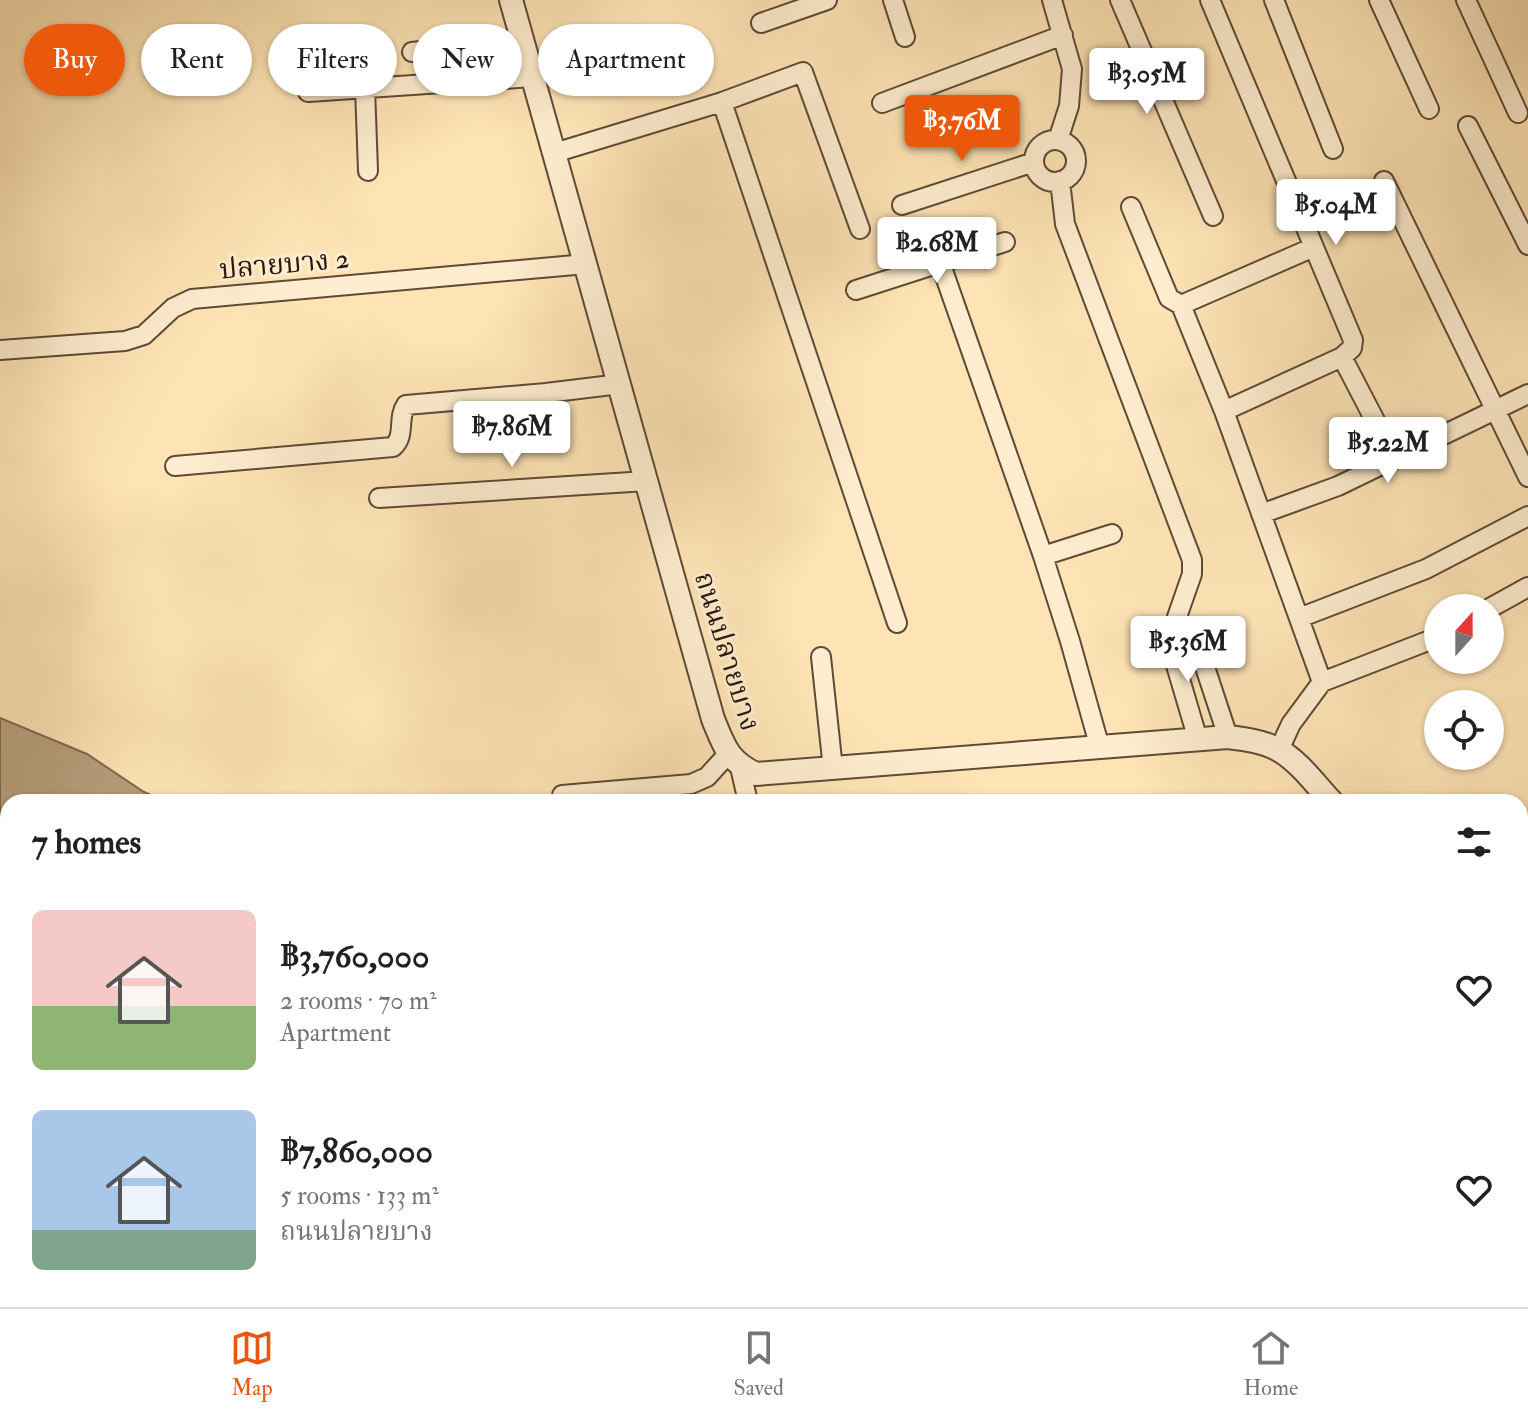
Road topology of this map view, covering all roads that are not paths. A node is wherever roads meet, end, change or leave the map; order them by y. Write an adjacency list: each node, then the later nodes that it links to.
1 (511, 0): 11 (street, ถนนปลายบาง)
2 (827, 0): 10 (street)
3 (893, 0): 13 (street)
4 (1052, 0): 12 (street)
5 (1120, 0): 32 (street)
6 (1210, 0): 36 (street)
7 (1274, 0): 24 (street)
8 (1379, 0): 20 (street)
9 (1466, 0): 21 (street)
10 (761, 23)
11 (518, 24)
12 (1063, 35): 19 (street); 23 (street)
13 (905, 37)
14 (522, 39): 15 (street, ถนนปลายบาง)
15 (532, 77): 16 (street); 25 (street, ถนนปลายบาง)
16 (397, 86)
17 (365, 96): 27 (street)
18 (722, 102): 25 (street); 33 (street); 60 (street)
19 (882, 103)
20 (1429, 109)
21 (1518, 113)
22 (1468, 126): 34 (street)
23 (1058, 140): 26 (street); 28 (street)
24 (1333, 149)
25 (554, 153): 38 (street, ถนนปลายบาง)
26 (1034, 162): 28 (street); 30 (street)
27 (368, 171)
28 (1060, 181): 58 (street)
29 (1384, 181): 45 (street)
30 (902, 205)
31 (1131, 207): 40 (street)
32 (1213, 216)
33 (860, 229)
34 (1527, 239)
35 (1005, 242): 37 (street)
36 (1314, 247): 40 (street); 42 (street)
37 (940, 262): 39 (street); 55 (street)
38 (586, 264): 41 (street, ปลายบาง 2); 43 (street, ถนนปลายบาง)
39 (856, 290)
40 (1181, 305): 46 (street)
41 (0, 350)
42 (1342, 357): 46 (street); 47 (street)
43 (620, 384): 48 (street); 50 (street, ถนนปลายบาง)
44 (1528, 394): 45 (street)
45 (1495, 410): 47 (street); 49 (street)
46 (1224, 411): 52 (street)
47 (1395, 459): 52 (street)
48 (175, 466)
49 (1528, 477)
50 (647, 481): 51 (street); 68 (street, ถนนปลายบาง)
51 (379, 498)
52 (1261, 514): 59 (street)
53 (1528, 516): 59 (street)
54 (1112, 534): 55 (street)
55 (1043, 556): 66 (street)
56 (1528, 587): 57 (street)
57 (1504, 600)
58 (1177, 617): 64 (street); 65 (street)
59 (1299, 618): 63 (street)
60 (897, 623)
61 (1424, 642): 63 (street)
62 (821, 657): 69 (street)
63 (1322, 682): 67 (street)
64 (1228, 737): 65 (street, ถนนปลายบาง); 67 (street, ถนนปลายบาง)
65 (1198, 740): 66 (street, ถนนปลายบาง)
66 (1100, 748): 69 (street, ถนนปลายบาง)
67 (1279, 750): 72 (street, ถนนปลายบาง)
68 (734, 760): 69 (street, ถนนปลายบาง); 70 (street); 71 (street)
69 (833, 769)
70 (574, 794)
71 (745, 794)
72 (1325, 794)

